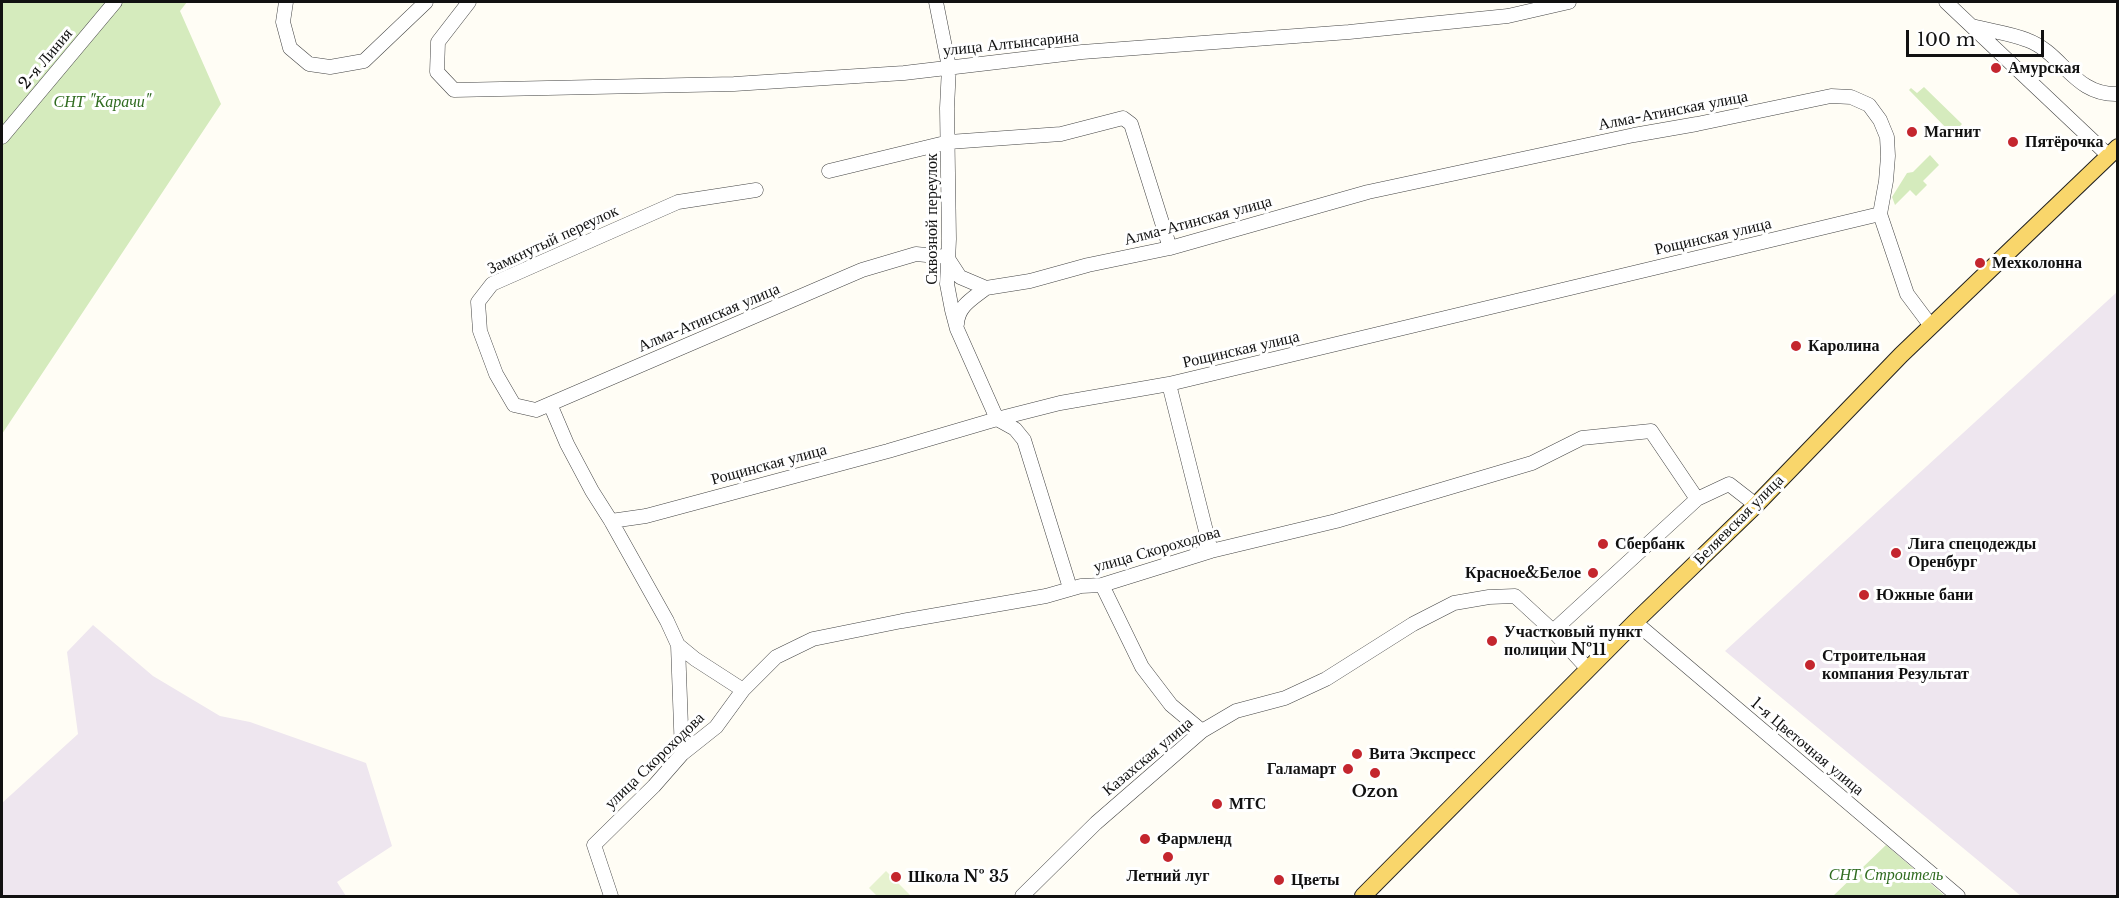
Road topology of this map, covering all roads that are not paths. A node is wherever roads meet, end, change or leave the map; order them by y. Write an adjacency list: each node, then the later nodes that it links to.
1 (115, 2): 11 (street, 2-я Линия)
2 (286, 2): 3 (street)
3 (426, 2)
4 (469, 2): 9 (street, улица Алтынсарина)
5 (936, 2): 9 (street, Сквозной переулок)
6 (1569, 2): 9 (street, улица Алтынсарина)
7 (1946, 2): 8 (street)
8 (1971, 26): 10 (street); 13 (street)
9 (949, 67): 12 (street, Сквозной переулок)
10 (2118, 94)
11 (2, 137)
12 (949, 142): 14 (street); 17 (street); 18 (street, Сквозной переулок)
13 (2113, 151): 20 (main road, Беляевская улица)
14 (829, 171)
15 (756, 190): 23 (street, Замкнутый переулок)
16 (1880, 214): 17 (street, Алма-Атинская улица); 20 (street); 22 (street, Рощинская улица)
17 (1170, 248): 19 (street, Алма-Атинская улица)
18 (948, 257): 19 (street); 21 (street, Сквозной переулок); 23 (street, Алма-Атинская улица)
19 (986, 288): 21 (street)
20 (1931, 326): 26 (main road, Беляевская улица)
21 (957, 329): 24 (street, Сквозной переулок)
22 (1169, 384): 24 (street, Рощинская улица); 28 (street)
23 (550, 404): 27 (street)
24 (997, 419): 27 (street, Рощинская улица); 30 (street)
25 (1698, 499): 26 (street); 28 (street, улица Скороходова); 32 (street)
26 (1756, 505): 31 (main road, Беляевская улица)
27 (611, 521): 33 (street)
28 (1211, 551): 29 (street, улица Скороходова)
29 (1102, 585): 30 (street, улица Скороходова); 36 (street)
30 (1070, 588): 35 (street, улица Скороходова)
31 (1635, 622): 34 (main road, Беляевская улица); 38 (street, 1-я Цветочная улица)
32 (1553, 631): 34 (street); 36 (street, Казахская улица)
33 (678, 645): 35 (street); 37 (street)
34 (1588, 669): 41 (main road, Беляевская улица)
35 (743, 690): 37 (street, улица Скороходова)
36 (1202, 731): 40 (street, Казахская улица)
37 (682, 754): 39 (street, улица Скороходова)
38 (1946, 887): 42 (street); 43 (street, 1-я Цветочная улица)
39 (610, 897)
40 (1022, 897)
41 (1363, 897)
42 (1936, 897)
43 (1958, 897)

